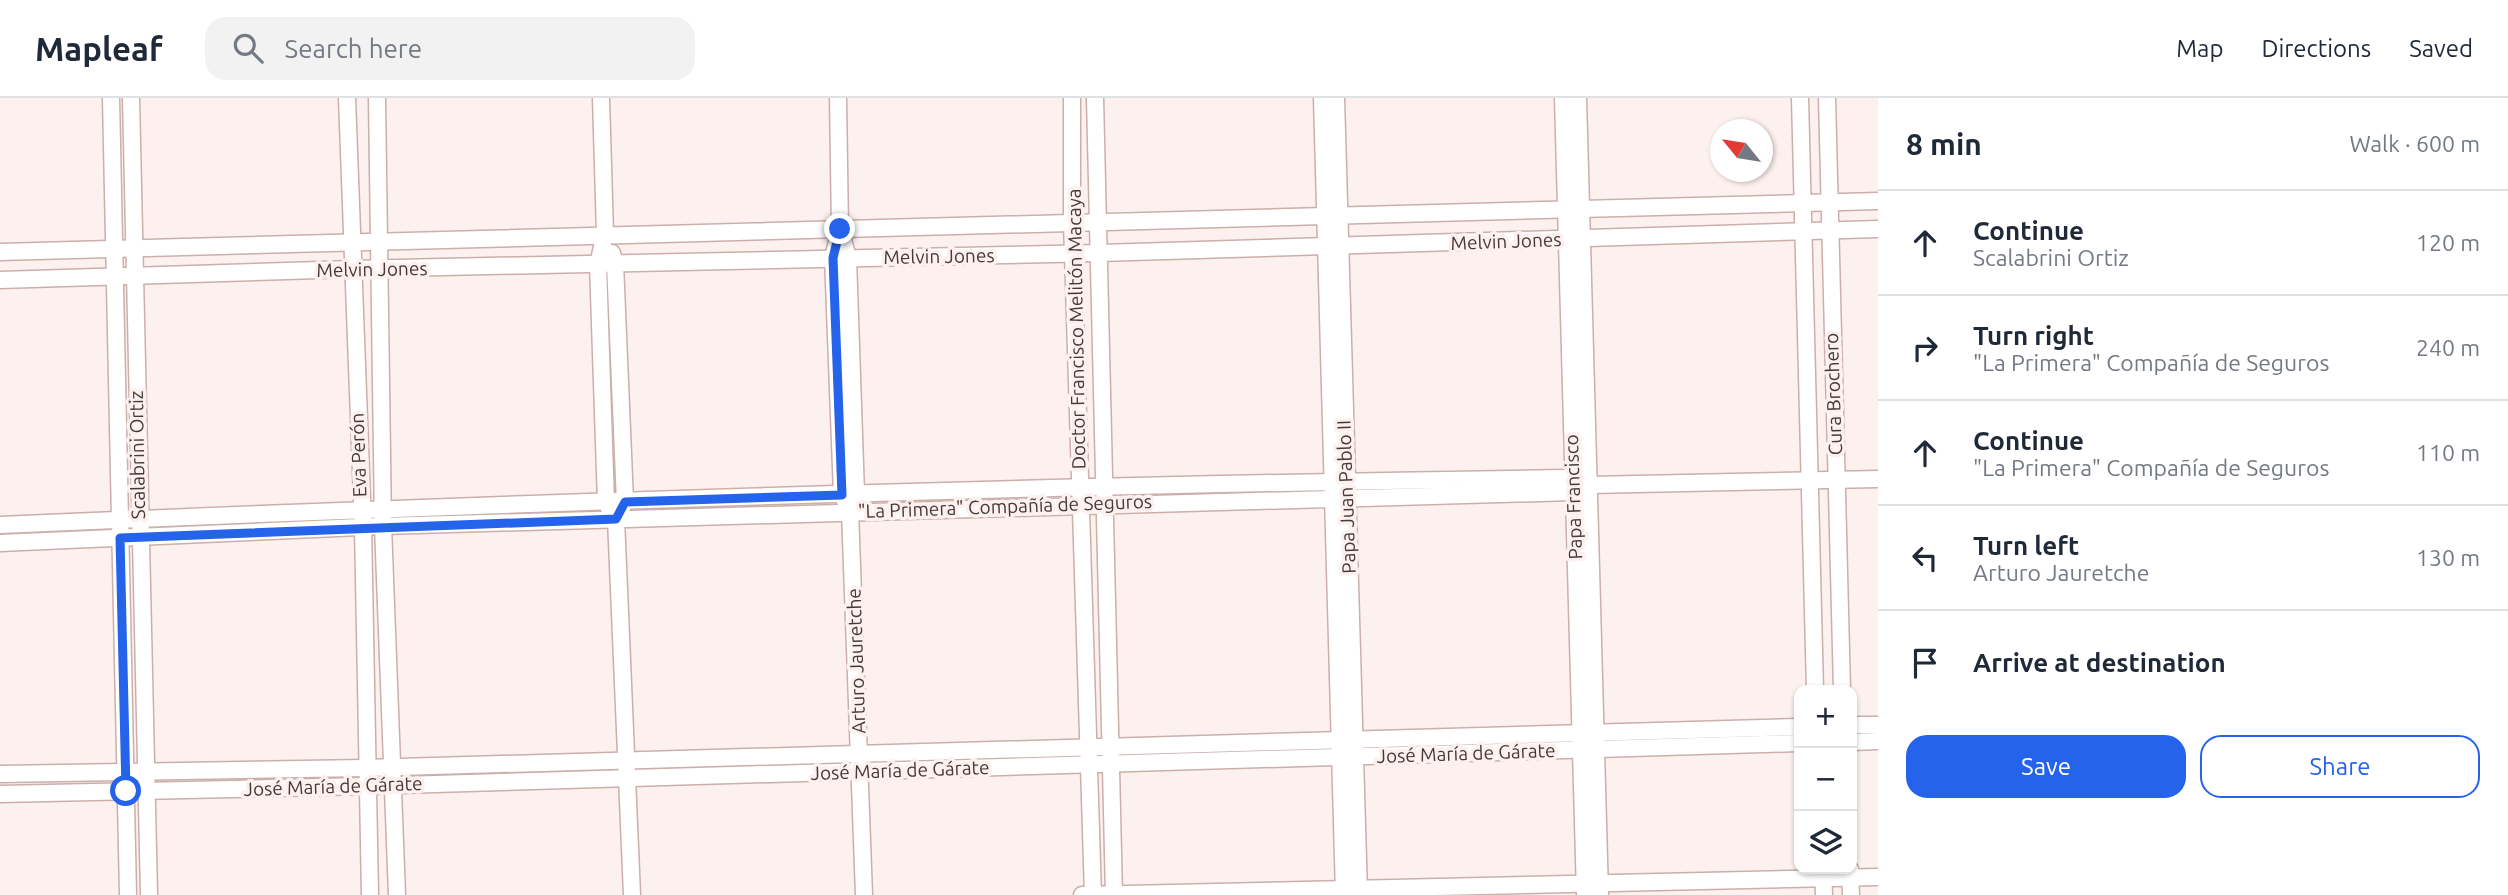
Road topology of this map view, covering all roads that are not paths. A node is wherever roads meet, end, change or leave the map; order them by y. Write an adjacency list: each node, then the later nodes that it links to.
1 (111, 98): 31 (street, Scalabrini Ortiz)
2 (131, 98): 31 (street, Scalabrini Ortiz)
3 (348, 98): 29 (street, Eva Perón)
4 (377, 98): 28 (street, Eva Perón)
5 (601, 98): 26 (street)
6 (838, 98): 22 (street, Arturo Jauretche)
7 (1072, 98): 20 (street, Doctor Francisco Melitón Macaya)
8 (1095, 98): 21 (street, Doctor Francisco Melitón Macaya)
9 (1322, 98): 19 (street, Papa Juan Pablo II)
10 (1336, 98): 19 (street, Papa Juan Pablo II)
11 (1563, 98): 18 (street, Papa Francisco)
12 (1578, 98): 18 (street, Papa Francisco)
13 (1800, 98): 16 (street, Cura Brochero)
14 (1827, 98): 17 (street, Cura Brochero)
15 (1878, 201): 17 (street, Melvin Jones)
16 (1802, 202): 17 (street, Melvin Jones); 18 (street, Melvin Jones); 25 (street, Cura Brochero)
17 (1828, 202): 24 (street, Cura Brochero)
18 (1574, 208): 19 (street, Melvin Jones); 27 (street, Papa Francisco)
19 (1331, 215): 21 (street, Melvin Jones); 30 (street, Papa Juan Pablo II)
20 (1072, 222): 21 (street, Melvin Jones); 22 (street, Melvin Jones); 34 (street, Doctor Francisco Melitón Macaya)
21 (1099, 222): 33 (street, Doctor Francisco Melitón Macaya)
22 (840, 229): 26 (street, Melvin Jones); 35 (street, Arturo Jauretche)
23 (1878, 229): 24 (street, Melvin Jones)
24 (1829, 230): 25 (street, Melvin Jones); 44 (street, Cura Brochero)
25 (1803, 231): 27 (street, Melvin Jones); 43 (street, Cura Brochero)
26 (605, 234): 28 (street, Melvin Jones); 36 (street); 37 (street)
27 (1575, 239): 30 (street, Melvin Jones); 45 (street, Papa Francisco); 46 (street, Papa Francisco)
28 (379, 241): 29 (street, Melvin Jones); 38 (street, Eva Perón)
29 (352, 242): 31 (street, Melvin Jones); 39 (street, Eva Perón)
30 (1332, 246): 33 (street, Melvin Jones); 47 (street, Papa Juan Pablo II)
31 (124, 248): 32 (street, Melvin Jones); 40 (street, Scalabrini Ortiz)
32 (0, 252)
33 (1100, 253): 34 (street, Melvin Jones); 50 (street, Doctor Francisco Melitón Macaya)
34 (1073, 254): 35 (street, Melvin Jones); 49 (street, Doctor Francisco Melitón Macaya)
35 (841, 258): 36 (street, Melvin Jones); 48 (street, Arturo Jauretche)
36 (615, 263): 37 (street, Melvin Jones); 51 (street)
37 (598, 264): 38 (street, Melvin Jones); 52 (street)
38 (380, 268): 39 (street, Melvin Jones); 53 (street, Eva Perón)
39 (352, 269): 40 (street, Melvin Jones); 54 (street, Eva Perón)
40 (124, 276): 41 (street, Melvin Jones); 56 (street, Scalabrini Ortiz); 58 (street, Scalabrini Ortiz)
41 (0, 280)
42 (1878, 479): 44 (street, "La Primera" Compañía de Seguros)
43 (1808, 481): 44 (street, "La Primera" Compañía de Seguros); 46 (street, "La Primera" Compañía de Seguros); 65 (street, Cura Brochero)
44 (1836, 481): 66 (street, Cura Brochero)
45 (1572, 485): 46 (street, "La Primera" Compañía de Seguros); 47 (street, "La Primera" Compañía de Seguros); 70 (street, Papa Francisco)
46 (1589, 485): 70 (street, Papa Francisco)
47 (1339, 489): 50 (street, "La Primera" Compañía de Seguros); 76 (street, Papa Juan Pablo II)
48 (849, 495): 49 (street, "La Primera" Compañía de Seguros); 51 (street, "La Primera" Compañía de Seguros); 55 (street, Arturo Jauretche)
49 (1080, 496): 50 (street, "La Primera" Compañía de Seguros); 55 (street, "La Primera" Compañía de Seguros); 74 (street, Doctor Francisco Melitón Macaya)
50 (1105, 496): 75 (street, Doctor Francisco Melitón Macaya)
51 (625, 502): 52 (street, "La Primera" Compañía de Seguros); 57 (street)
52 (606, 503): 53 (street, "La Primera" Compañía de Seguros); 57 (street)
53 (384, 509): 54 (street, "La Primera" Compañía de Seguros); 61 (street, Eva Perón)
54 (360, 510): 56 (street, "La Primera" Compañía de Seguros); 60 (street, Eva Perón)
55 (850, 511): 57 (street, "La Primera" Compañía de Seguros); 77 (street, Arturo Jauretche)
56 (139, 519): 58 (street, "La Primera" Compañía de Seguros); 62 (street, Scalabrini Ortiz)
57 (616, 519): 61 (street, "La Primera" Compañía de Seguros); 78 (street)
58 (120, 520): 59 (street, "La Primera" Compañía de Seguros); 63 (street, Scalabrini Ortiz)
59 (0, 525)
60 (363, 526): 61 (street, "La Primera" Compañía de Seguros); 62 (street, "La Primera" Compañía de Seguros); 82 (street, Eva Perón)
61 (383, 526): 81 (street, Eva Perón)
62 (139, 537): 63 (street, "La Primera" Compañía de Seguros); 83 (street, Scalabrini Ortiz)
63 (120, 538): 64 (street, "La Primera" Compañía de Seguros); 84 (street, Scalabrini Ortiz)
64 (0, 543)
65 (1815, 685)
66 (1842, 685)
67 (1878, 724): 68 (street)
68 (1857, 725)
69 (1794, 727): 70 (street, José María de Gárate)
70 (1588, 741): 73 (street, José María de Gárate); 76 (street, José María de Gárate); 98 (street, Papa Francisco)
71 (1857, 741): 72 (street)
72 (1878, 741)
73 (1794, 743)
74 (1088, 747): 75 (street, José María de Gárate); 77 (street, José María de Gárate); 79 (street, Doctor Francisco Melitón Macaya)
75 (1110, 747): 76 (street, José María de Gárate); 80 (street, Doctor Francisco Melitón Macaya)
76 (1345, 748): 80 (street, José María de Gárate); 99 (street, Papa Juan Pablo II)
77 (860, 753): 78 (street, José María de Gárate); 85 (street, Arturo Jauretche)
78 (625, 761): 81 (street, José María de Gárate); 87 (street)
79 (1088, 764): 80 (street, José María de Gárate); 85 (street, José María de Gárate); 108 (street, Doctor Francisco Melitón Macaya)
80 (1111, 764): 100 (street, Doctor Francisco Melitón Macaya)
81 (392, 767): 82 (street, José María de Gárate); 88 (street, Eva Perón)
82 (365, 768): 83 (street, José María de Gárate); 89 (street, Eva Perón)
83 (145, 771): 84 (street, José María de Gárate); 91 (street, Scalabrini Ortiz)
84 (126, 772): 86 (street, José María de Gárate); 90 (street, Scalabrini Ortiz)
85 (861, 772): 87 (street, José María de Gárate); 106 (street, Arturo Jauretche)
86 (0, 774)
87 (626, 778): 88 (street, José María de Gárate); 105 (street)
88 (394, 785): 89 (street, José María de Gárate); 104 (street, Eva Perón)
89 (368, 786): 91 (street, José María de Gárate); 103 (street, Eva Perón)
90 (126, 791): 91 (street, José María de Gárate); 92 (street, José María de Gárate); 101 (street, Scalabrini Ortiz)
91 (146, 791): 102 (street, Scalabrini Ortiz)
92 (0, 794)
93 (1810, 874): 98 (street)
94 (1824, 874): 109 (street)
95 (1850, 874): 110 (street)
96 (1857, 874): 97 (street)
97 (1878, 877)
98 (1592, 889): 99 (street)
99 (1351, 891): 100 (street)
100 (1114, 894): 108 (street)
101 (128, 895)
102 (149, 895)
103 (370, 895)
104 (397, 895)
105 (632, 895)
106 (864, 895)
107 (1082, 895): 108 (street)
108 (1093, 895)
109 (1824, 895)
110 (1851, 895)

